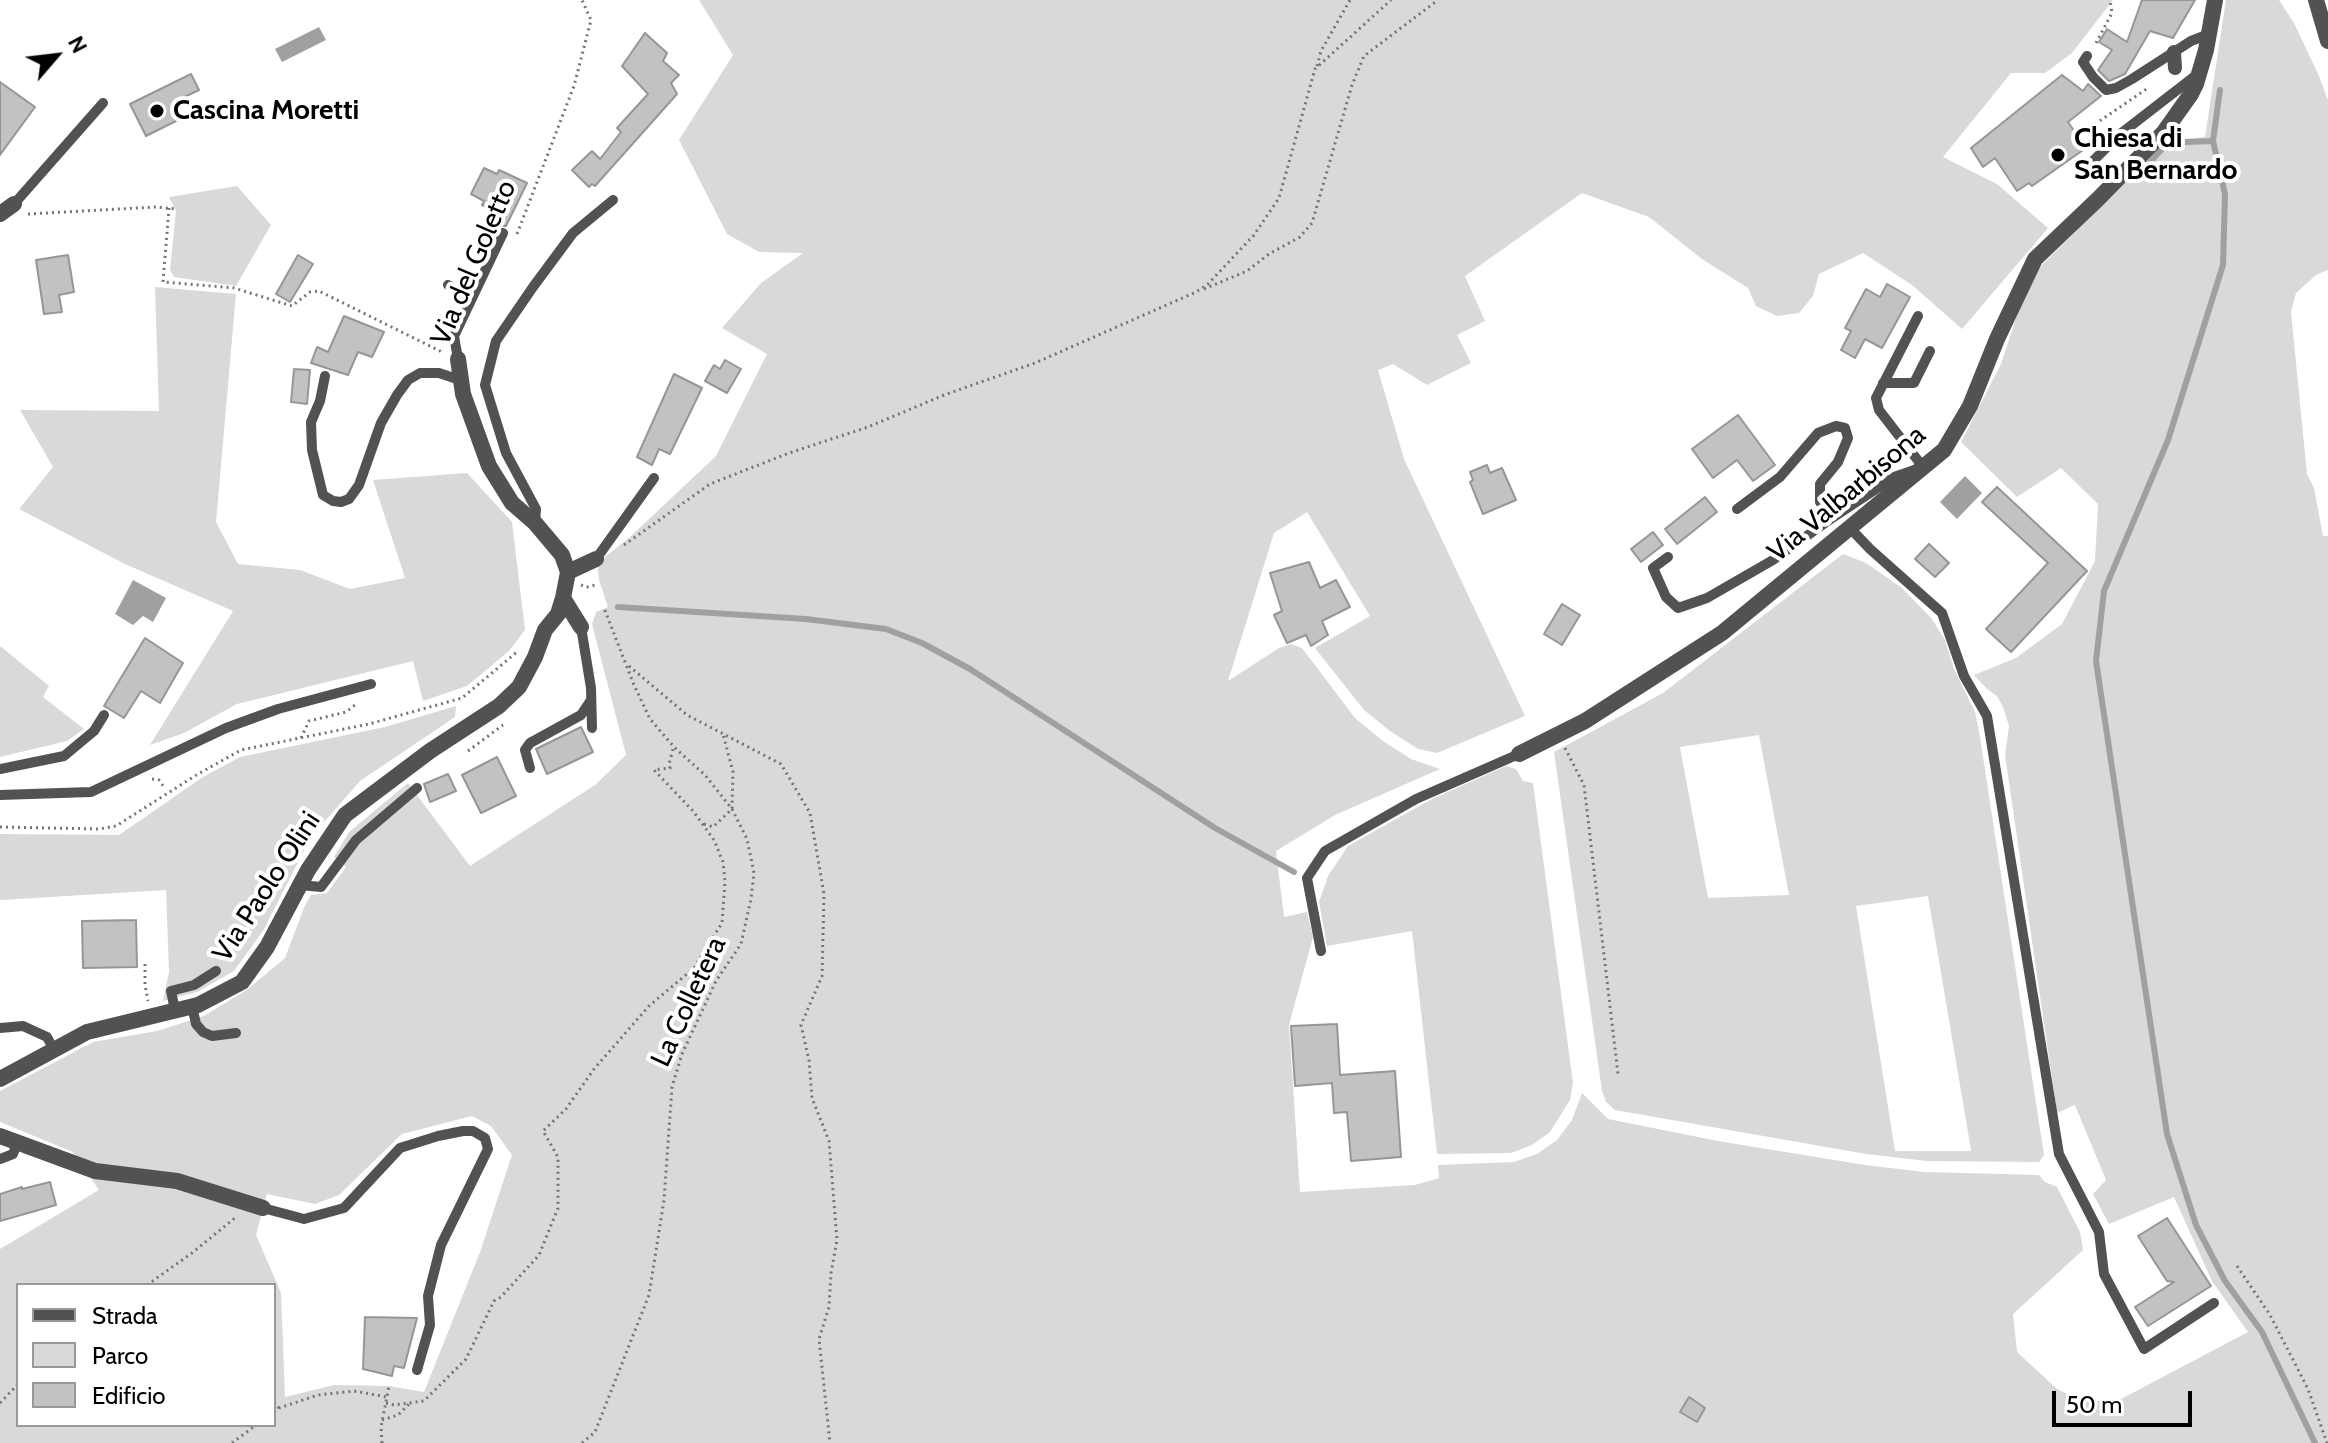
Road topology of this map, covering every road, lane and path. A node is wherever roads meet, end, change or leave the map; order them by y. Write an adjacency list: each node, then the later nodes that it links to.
1 (582, 0): 25 (path, Via del Goletto)
2 (1350, 0): 13 (path)
3 (1391, 0): 13 (path)
4 (1438, 0): 27 (path)
5 (2110, 0): 11 (path)
6 (2215, 0): 8 (street, Via Valbarbisona)
7 (2316, 0): 9 (street)
8 (2209, 34): 10 (lane); 14 (street, Via Valbarbisona)
9 (2328, 41)
10 (2174, 52): 11 (lane); 12 (street)
11 (2087, 56)
12 (2175, 68)
13 (1315, 69): 27 (path)
14 (2199, 73): 18 (lane); 35 (street, Via Valbarbisona)
15 (2149, 87): 17 (path)
16 (103, 103): 20 (lane)
17 (2085, 131)
18 (2085, 169)
19 (613, 200): 39 (lane)
20 (14, 204): 23 (street)
21 (169, 208): 22 (path); 23 (path); 31 (path)
22 (176, 209)
23 (0, 214)
24 (503, 233): 28 (lane)
25 (515, 239)
26 (448, 285): 28 (lane)
27 (1196, 292): 42 (path)
28 (470, 299): 31 (lane)
29 (1918, 316): 34 (lane)
30 (1930, 351): 34 (lane)
31 (458, 359): 33 (street, Via del Goletto)
32 (325, 376): 33 (lane)
33 (460, 380): 39 (street, Via del Goletto)
34 (1883, 383): 35 (lane)
35 (1923, 467): 38 (lane); 40 (street, Via Valbarbisona)
36 (654, 478): 42 (lane)
37 (1737, 509): 38 (lane)
38 (1832, 518): 41 (lane)
39 (535, 523): 43 (street, Via del Goletto)
40 (1849, 527): 56 (street, Via Valbarbisona); 83 (lane)
41 (1668, 557)
42 (596, 559): 43 (street)
43 (568, 572): 44 (street)
44 (561, 606): 46 (street); 66 (street, Via Paolo Olini)
45 (604, 608): 48 (path, La Colletera)
46 (581, 627): 50 (lane)
47 (518, 651): 55 (path)
48 (626, 663): 54 (path); 57 (path, La Colletera)
49 (371, 684): 62 (lane)
50 (591, 700): 53 (lane); 59 (lane)
51 (357, 704): 55 (path)
52 (104, 715): 60 (lane)
53 (592, 728)
54 (723, 734): 63 (path); 98 (path)
55 (301, 738): 65 (path)
56 (1561, 740): 58 (street, Via Valbarbisona); 75 (path)
57 (674, 747): 63 (path, La Colletera); 64 (path)
58 (1519, 754): 67 (lane)
59 (530, 768)
60 (0, 769)
61 (417, 788): 66 (lane)
62 (0, 795)
63 (732, 809): 64 (path); 97 (path, La Colletera)
64 (702, 823): 90 (path)
65 (0, 827)
66 (300, 885): 70 (street, Via Paolo Olini)
67 (1321, 951)
68 (145, 964): 71 (path)
69 (216, 971): 70 (lane)
70 (184, 1008): 71 (street, Via Paolo Olini); 73 (lane)
71 (152, 1016): 74 (street, Via Paolo Olini)
72 (0, 1028): 74 (lane)
73 (236, 1033)
74 (54, 1050): 76 (street, Via Paolo Olini)
75 (1618, 1074)
76 (0, 1079)
77 (0, 1136): 78 (street)
78 (17, 1143): 79 (lane); 80 (street)
79 (0, 1159)
80 (256, 1207): 82 (path); 84 (lane)
81 (2237, 1266): 99 (path)
82 (150, 1283)
83 (2214, 1303)
84 (417, 1370)
85 (16, 1386): 88 (path)
86 (389, 1386): 87 (path)
87 (386, 1400): 90 (path); 91 (path); 93 (path)
88 (0, 1403)
89 (276, 1404): 91 (path)
90 (410, 1404): 93 (path)
91 (279, 1408): 92 (path)
92 (276, 1410)
93 (382, 1420): 96 (path)
94 (253, 1427): 95 (path)
95 (232, 1443)
96 (382, 1443)
97 (582, 1443)
98 (830, 1443)
99 (2327, 1443)

